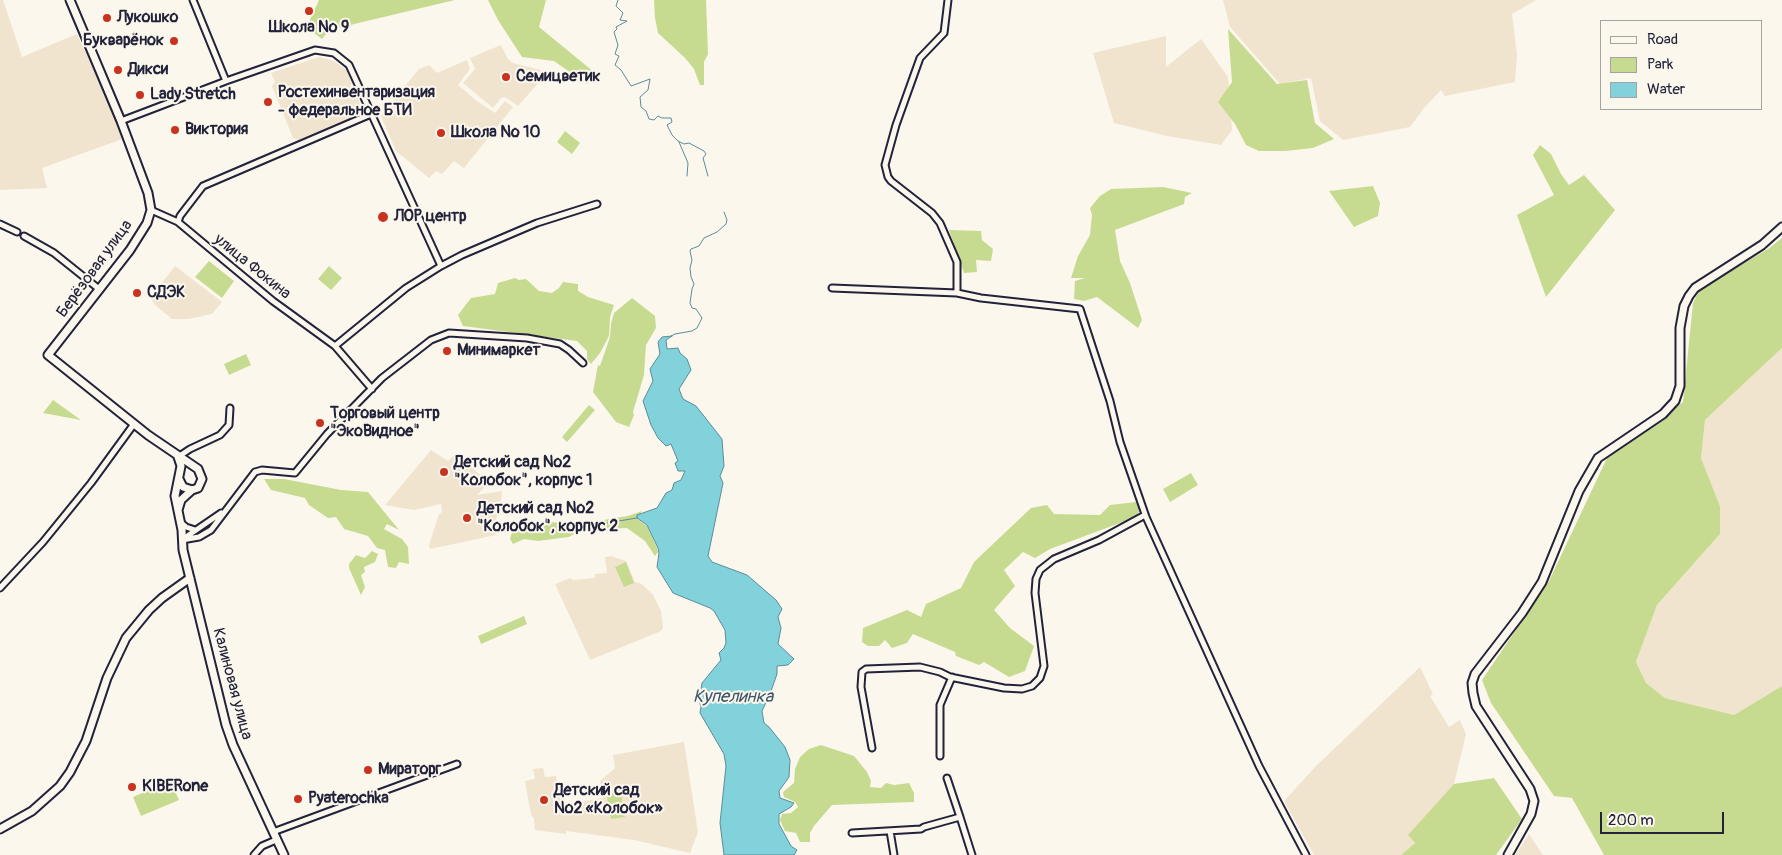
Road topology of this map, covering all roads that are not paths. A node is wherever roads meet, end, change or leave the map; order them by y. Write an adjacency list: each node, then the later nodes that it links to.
1 (70, 0): 6 (street, Берёзовая улица)
2 (193, 0): 4 (street)
3 (948, 0): 17 (street)
4 (226, 81): 5 (street); 6 (street)
5 (371, 114): 9 (street); 14 (street)
6 (121, 121): 8 (street, Берёзовая улица)
7 (597, 204): 14 (street)
8 (151, 210): 9 (street, улица Фокина); 16 (street, Берёзовая улица)
9 (178, 222): 18 (street, улица Фокина)
10 (0, 224): 12 (street)
11 (1782, 227): 51 (street)
12 (17, 232)
13 (24, 236): 16 (street)
14 (441, 266): 18 (street)
15 (832, 288): 17 (street)
16 (99, 289): 22 (street, Берёзовая улица)
17 (957, 294): 29 (street)
18 (336, 346): 20 (street, улица Фокина)
19 (583, 363): 20 (street)
20 (372, 389): 27 (street)
21 (230, 408): 23 (street)
22 (134, 424): 23 (street); 34 (street)
23 (178, 457): 24 (street); 25 (street, Калиновая улица)
24 (195, 468): 25 (street); 26 (street)
25 (179, 477): 26 (street); 28 (street, Калиновая улица)
26 (192, 490): 28 (street)
27 (224, 511): 31 (street); 32 (street)
28 (178, 513): 30 (street, Калиновая улица)
29 (1145, 516): 35 (street); 50 (street)
30 (180, 522): 31 (street); 32 (street, Калиновая улица)
31 (195, 530): 32 (street)
32 (182, 540): 33 (street, Калиновая улица)
33 (190, 578): 41 (street); 43 (street, Калиновая улица)
34 (0, 588)
35 (952, 677): 36 (street); 37 (street)
36 (872, 748)
37 (940, 756)
38 (457, 764): 43 (street)
39 (947, 778): 40 (street)
40 (960, 817): 42 (street); 49 (street)
41 (0, 828)
42 (890, 831): 44 (street); 48 (street)
43 (273, 832): 45 (street, Калиновая улица)
44 (852, 833)
45 (276, 840): 46 (street); 47 (street, Калиновая улица)
46 (254, 855)
47 (284, 855)
48 (894, 855)
49 (972, 855)
50 (1306, 855)
51 (1508, 855)

